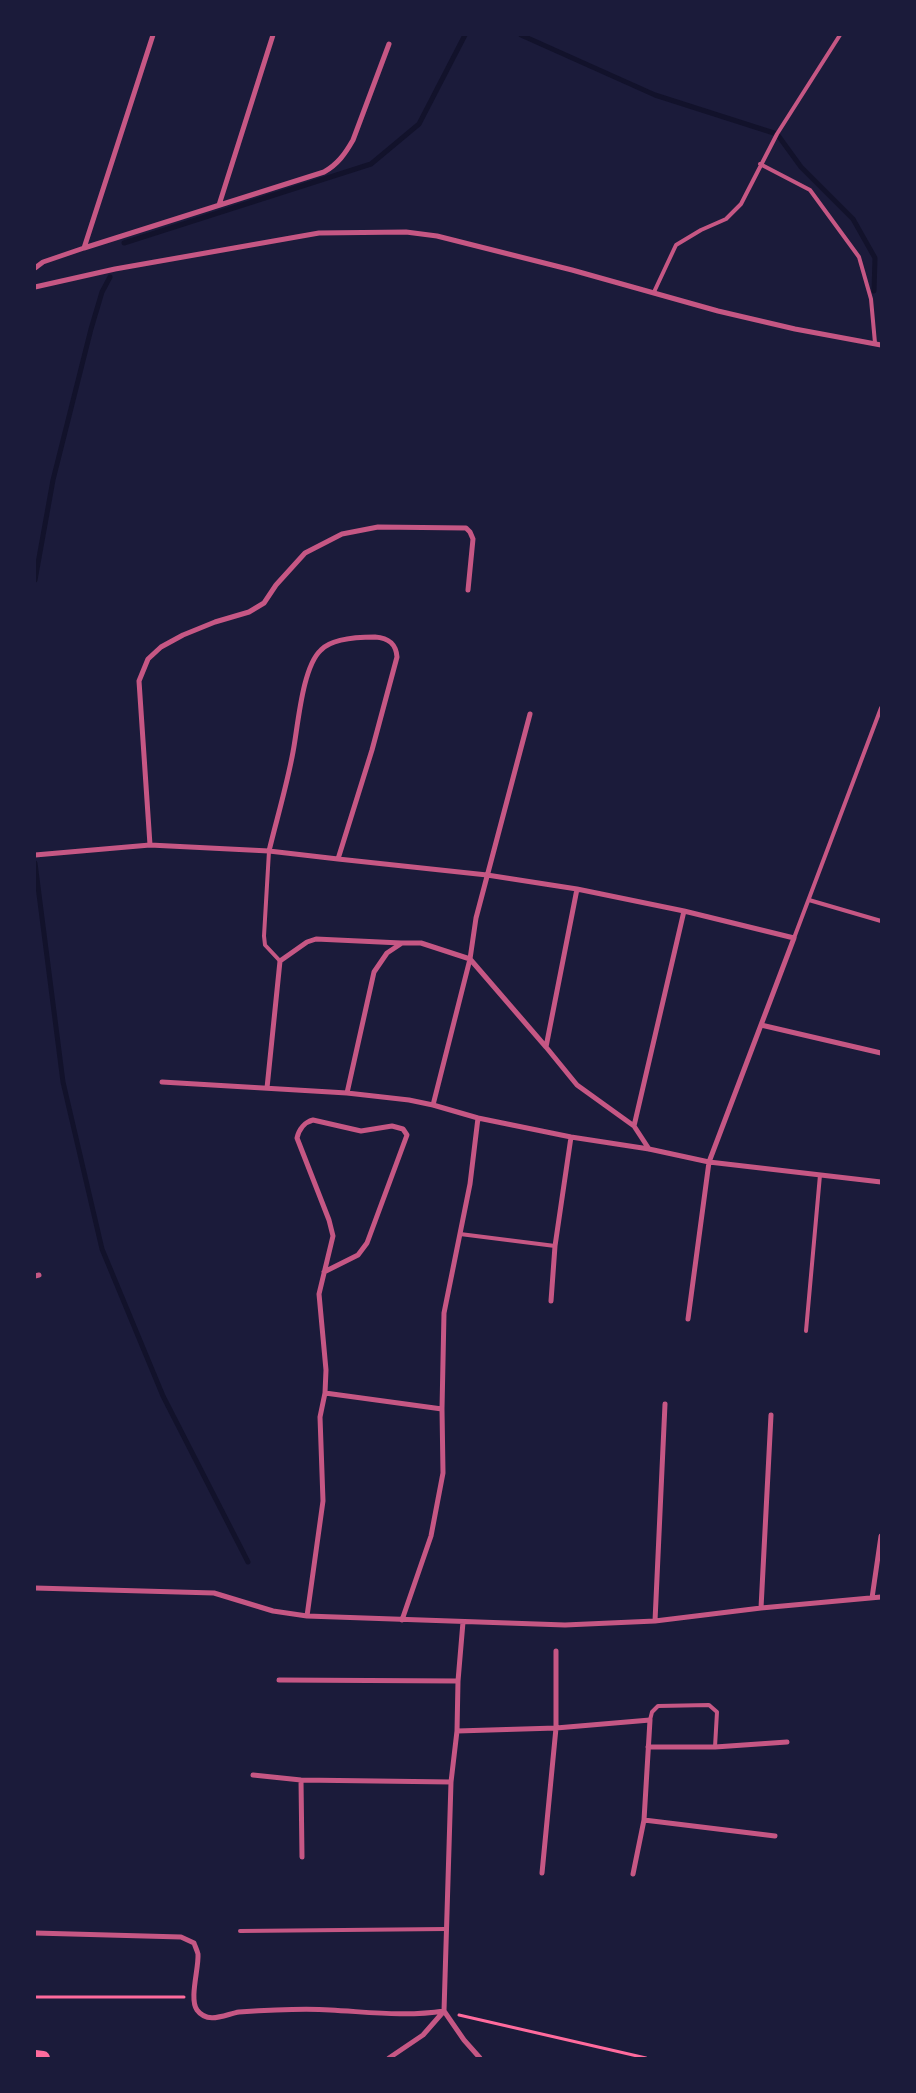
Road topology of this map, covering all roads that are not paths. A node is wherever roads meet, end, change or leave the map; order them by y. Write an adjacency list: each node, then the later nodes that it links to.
1 (153, 35): 7 (street)
2 (273, 35): 6 (street)
3 (840, 35): 5 (lane)
4 (389, 44): 6 (street)
5 (760, 164): 10 (lane); 11 (lane)
6 (219, 204): 7 (street)
7 (84, 248): 8 (street)
8 (35, 268)
9 (35, 287): 10 (street)
10 (654, 292): 11 (street)
11 (878, 344)
12 (468, 590): 15 (street)
13 (881, 708): 21 (lane)
14 (530, 714): 19 (street)
15 (150, 845): 16 (street); 17 (street)
16 (269, 851): 18 (street); 18 (street); 27 (lane)
17 (35, 855)
18 (338, 858): 19 (street)
19 (487, 875): 20 (street); 26 (street)
20 (577, 889): 22 (street); 29 (street)
21 (808, 900): 23 (lane); 24 (lane)
22 (684, 911): 24 (street); 36 (street)
23 (881, 920)
24 (794, 938): 28 (street)
25 (402, 943): 26 (street); 27 (street); 33 (street)
26 (470, 959): 29 (street); 34 (street)
27 (280, 961): 32 (street)
28 (761, 1025): 30 (street); 39 (street)
29 (546, 1047): 36 (street)
30 (881, 1053)
31 (162, 1082): 32 (street)
32 (267, 1088): 33 (street)
33 (347, 1093): 34 (street)
34 (433, 1105): 35 (street)
35 (478, 1118): 37 (street); 42 (street)
36 (634, 1126): 38 (street)
37 (572, 1137): 38 (street); 43 (street)
38 (650, 1149): 39 (street)
39 (709, 1162): 40 (street); 46 (street)
40 (820, 1175): 41 (street); 47 (lane)
41 (881, 1182)
42 (460, 1234): 43 (lane); 50 (street)
43 (555, 1246): 45 (street)
44 (324, 1272): 44 (street); 48 (street)
45 (551, 1301)
46 (688, 1319)
47 (806, 1331)
48 (325, 1393): 50 (street); 57 (street)
49 (665, 1404): 59 (street)
50 (442, 1409): 58 (street)
51 (771, 1415): 56 (street)
52 (881, 1536): 55 (street)
53 (35, 1588): 57 (street)
54 (881, 1597): 55 (street)
55 (872, 1598): 56 (street)
56 (761, 1608): 59 (street)
57 (307, 1616): 58 (street)
58 (402, 1620): 60 (street)
59 (655, 1621): 60 (street)
60 (463, 1622): 63 (street)
61 (556, 1651): 65 (street)
62 (279, 1680): 63 (street)
63 (458, 1681): 66 (street)
64 (650, 1720): 65 (street); 68 (street); 69 (lane)
65 (556, 1728): 66 (street); 76 (street)
66 (457, 1731): 72 (street)
67 (786, 1742): 69 (street)
68 (648, 1747): 69 (street); 73 (street)
69 (715, 1747)
70 (253, 1775): 71 (street)
71 (301, 1780): 72 (street); 75 (street)
72 (451, 1782): 78 (street)
73 (644, 1820): 74 (street); 77 (street)
74 (775, 1836)
75 (302, 1857)
76 (542, 1873)
77 (633, 1874)
78 (446, 1929): 79 (lane); 81 (street)
79 (240, 1931)
80 (35, 1933): 81 (street)
81 (444, 2011): 84 (street); 85 (street)
82 (35, 2057): 83 (highway)
83 (43, 2058)
84 (389, 2058)
85 (480, 2058)

